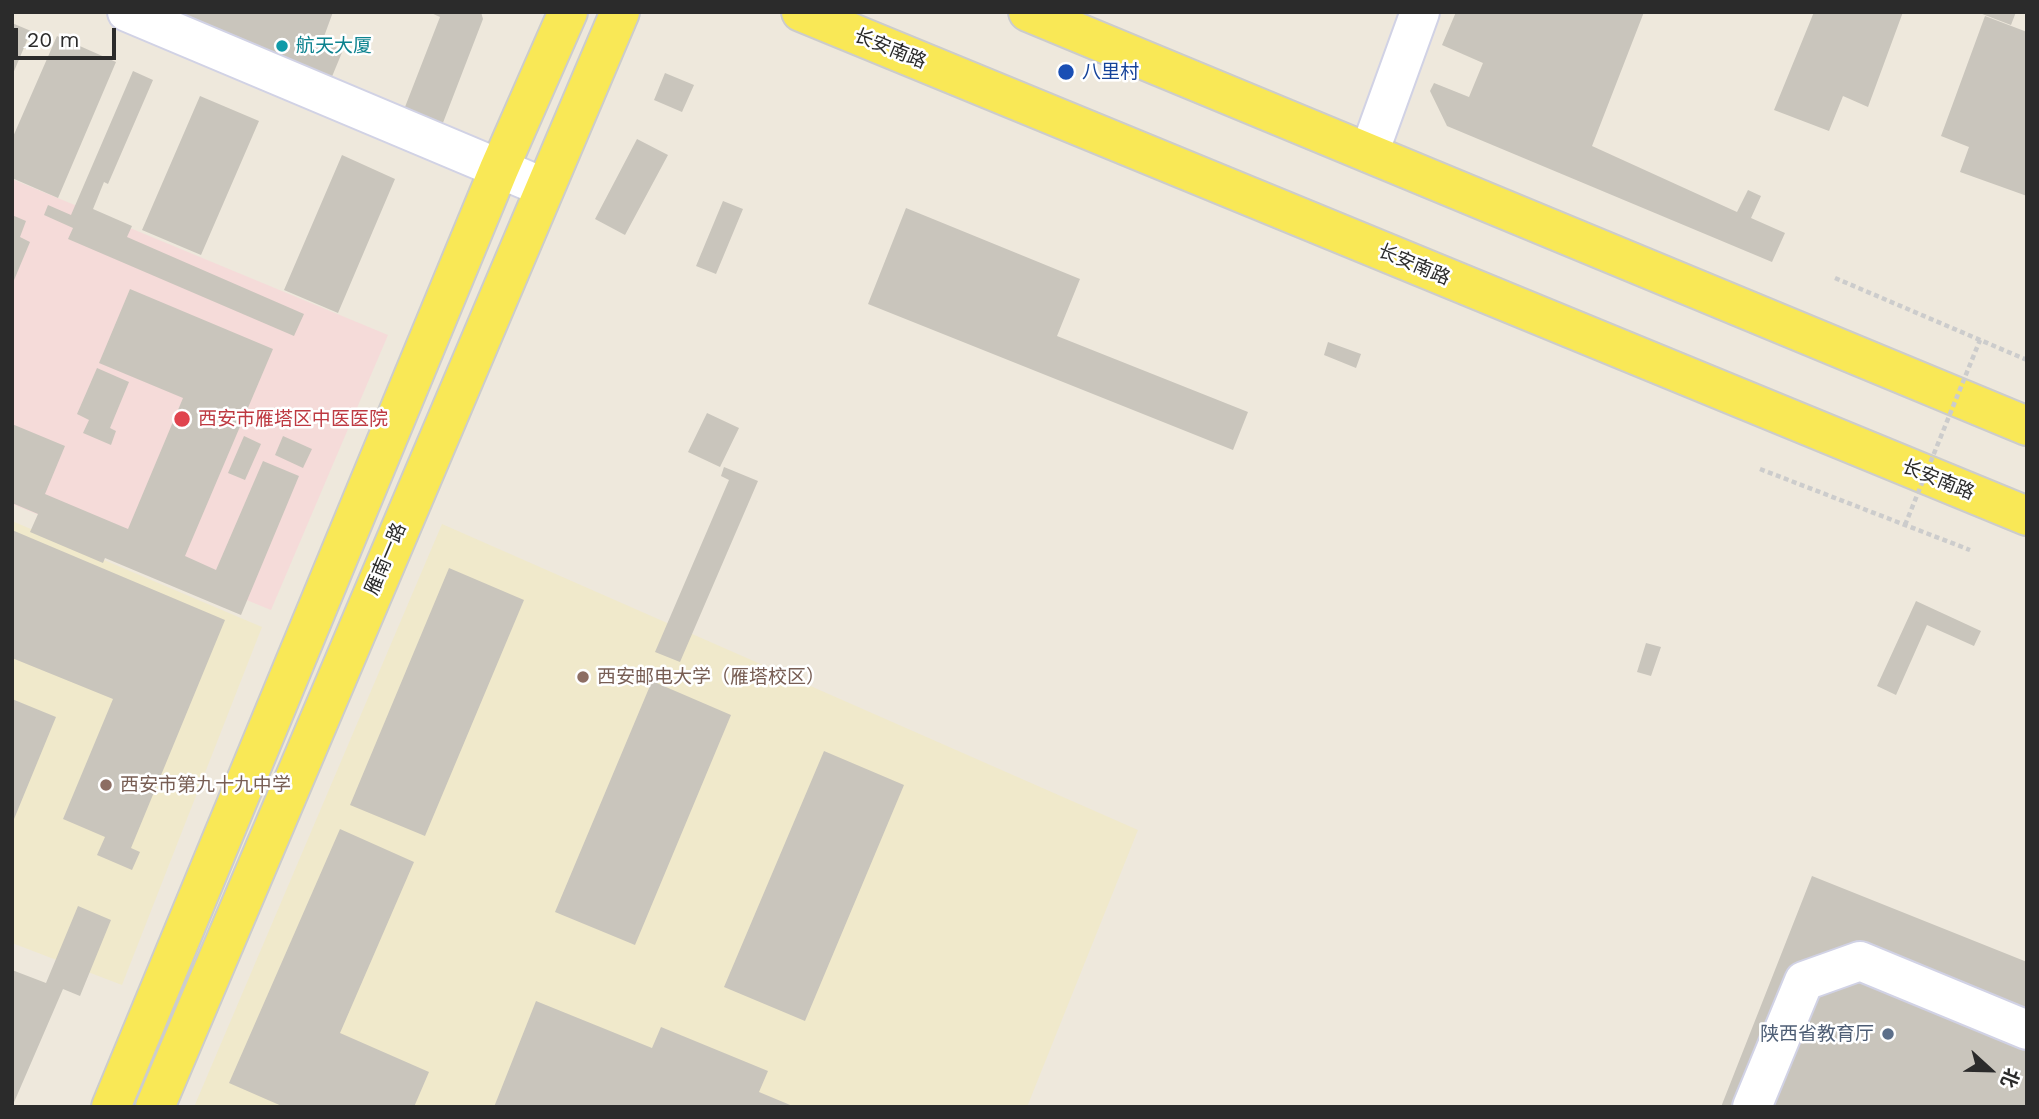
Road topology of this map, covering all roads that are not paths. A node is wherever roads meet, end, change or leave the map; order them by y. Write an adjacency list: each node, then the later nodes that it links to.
1 (127, 12): 8 (street)
2 (568, 12): 8 (main road)
3 (620, 12): 9 (main road, 雁南一路)
4 (801, 12): 11 (main road, 长安南路)
5 (1028, 12): 7 (main road)
6 (1420, 12): 7 (street)
7 (1369, 153): 10 (main road)
8 (499, 169): 9 (street); 13 (main road)
9 (544, 187): 14 (main road, 雁南一路)
10 (2027, 426)
11 (2027, 516)
12 (2027, 1030): 15 (street)
13 (111, 1107)
14 (155, 1107)
15 (1752, 1107)

